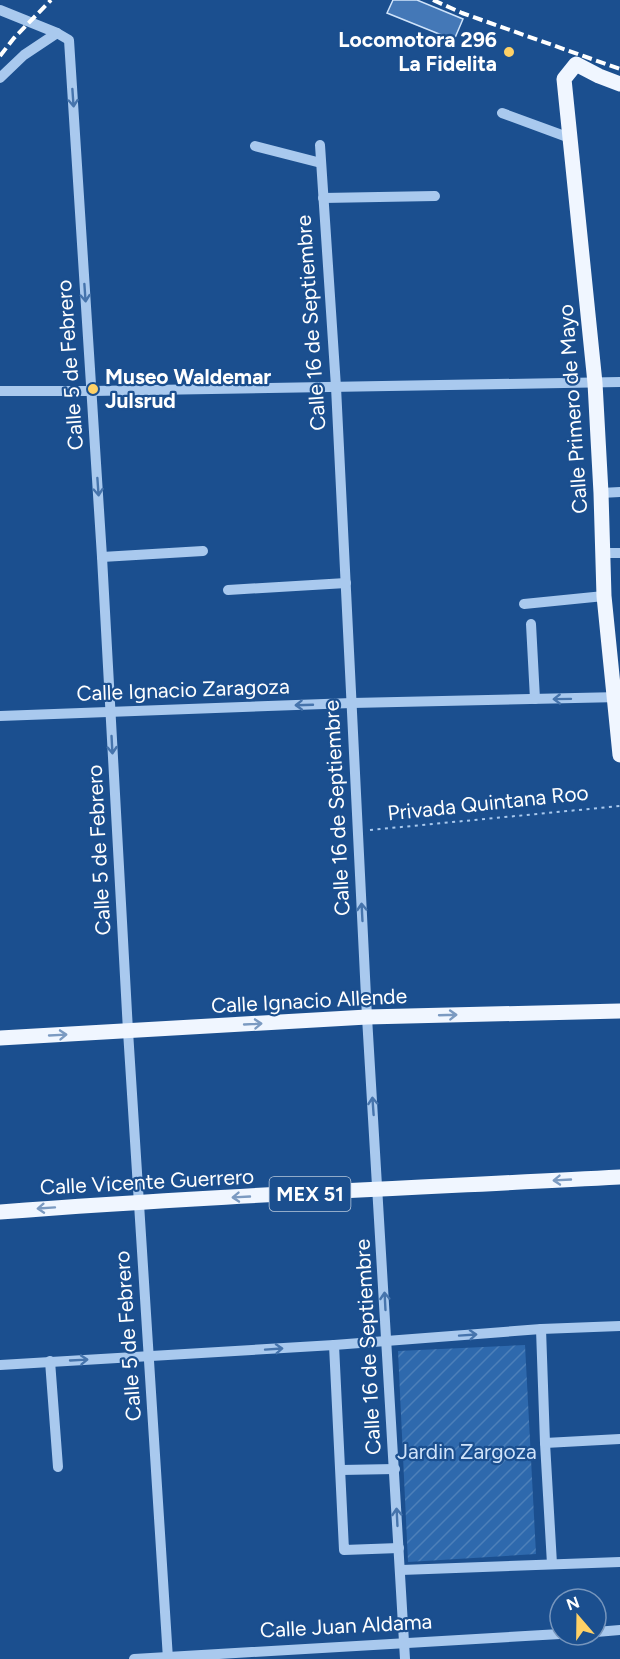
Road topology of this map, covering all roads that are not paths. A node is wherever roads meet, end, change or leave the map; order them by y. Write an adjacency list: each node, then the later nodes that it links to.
1 (0, 10): 2 (street)
2 (57, 33): 3 (street); 16 (street, Calle 5 de Febrero, one-way to 16)
3 (0, 78)
4 (620, 84): 6 (main road, Calle Primero de Mayo)
5 (502, 113): 6 (street)
6 (570, 138): 13 (main road, Calle Primero de Mayo)
7 (255, 146): 9 (street)
8 (320, 146): 9 (street, Calle 16 de Septiembre)
9 (321, 164): 11 (street, Calle 16 de Septiembre)
10 (435, 196): 11 (street)
11 (323, 198): 14 (street, Calle 16 de Septiembre)
12 (620, 382): 13 (street)
13 (595, 383): 14 (street); 18 (main road, Calle Primero de Mayo)
14 (336, 387): 16 (street); 23 (street, Calle 16 de Septiembre)
15 (0, 390): 16 (street)
16 (92, 391): 22 (street, Calle 5 de Febrero, one-way to 22)
17 (620, 492): 18 (street)
18 (601, 493): 20 (main road, Calle Primero de Mayo)
19 (203, 551): 22 (street)
20 (603, 553): 21 (street); 25 (main road, Calle Primero de Mayo)
21 (620, 553)
22 (102, 557): 31 (street, Calle 5 de Febrero)
23 (346, 583): 24 (street); 30 (street, Calle 16 de Septiembre)
24 (228, 590)
25 (604, 596): 26 (street); 28 (main road, Calle Primero de Mayo)
26 (524, 604)
27 (531, 624): 29 (street)
28 (618, 697): 29 (street, Calle Ignacio Zaragoza, one-way to 29); 33 (main road, Calle Primero de Mayo)
29 (535, 699): 30 (street, Calle Ignacio Zaragoza)
30 (352, 703): 31 (street, Calle Ignacio Zaragoza, one-way to 31); 35 (street, Calle 16 de Septiembre, one-way to 30)
31 (111, 712): 32 (street, Calle Ignacio Zaragoza); 36 (street, Calle 5 de Febrero, one-way to 36)
32 (0, 716)
33 (620, 755)
34 (620, 1011): 35 (main road, Calle Ignacio Allende, one-way to 34)
35 (367, 1017): 36 (main road, Calle Ignacio Allende, one-way to 35); 39 (street, Calle 16 de Septiembre, one-way to 35)
36 (128, 1031): 37 (main road, Calle Ignacio Allende, one-way to 36); 40 (street, Calle 5 de Febrero)
37 (0, 1038)
38 (620, 1177): 39 (main road, Calle Vicente Guerrero / MEX 51, one-way to 39)
39 (378, 1190): 40 (main road, Calle Vicente Guerrero / MEX 51, one-way to 40); 44 (street, Calle 16 de Septiembre, one-way to 39)
40 (140, 1201): 41 (main road, Calle Vicente Guerrero / MEX 51, one-way to 41); 46 (street, Calle 5 de Febrero)
41 (0, 1212)
42 (620, 1326): 43 (street)
43 (541, 1329): 44 (street, one-way to 43); 50 (street)
44 (387, 1341): 45 (street); 52 (street, Calle 16 de Septiembre)
45 (334, 1345): 46 (street, one-way to 45); 53 (street, Calle 16 de Septiembre)
46 (149, 1356): 47 (street, one-way to 46); 60 (street, Calle 5 de Febrero)
47 (50, 1361): 48 (street); 51 (street)
48 (0, 1365)
49 (620, 1439): 50 (street)
50 (545, 1443): 56 (street)
51 (58, 1467)
52 (395, 1469): 53 (street, Calle 16 de Septiembre); 54 (street, Calle 16 de Septiembre, one-way to 52)
53 (341, 1470): 54 (street, Calle 16 de Septiembre)
54 (399, 1548): 57 (street, Calle 16 de Septiembre)
55 (620, 1562): 56 (street)
56 (552, 1564): 57 (street)
57 (401, 1570): 59 (street, Calle 16 de Septiembre)
58 (548, 1635): 59 (street, Calle Juan Aldama)
59 (404, 1643): 60 (street, Calle Juan Aldama); 62 (street, Calle 16 de Septiembre)
60 (168, 1658): 61 (street, Calle Juan Aldama)
61 (134, 1659)
62 (405, 1659)

